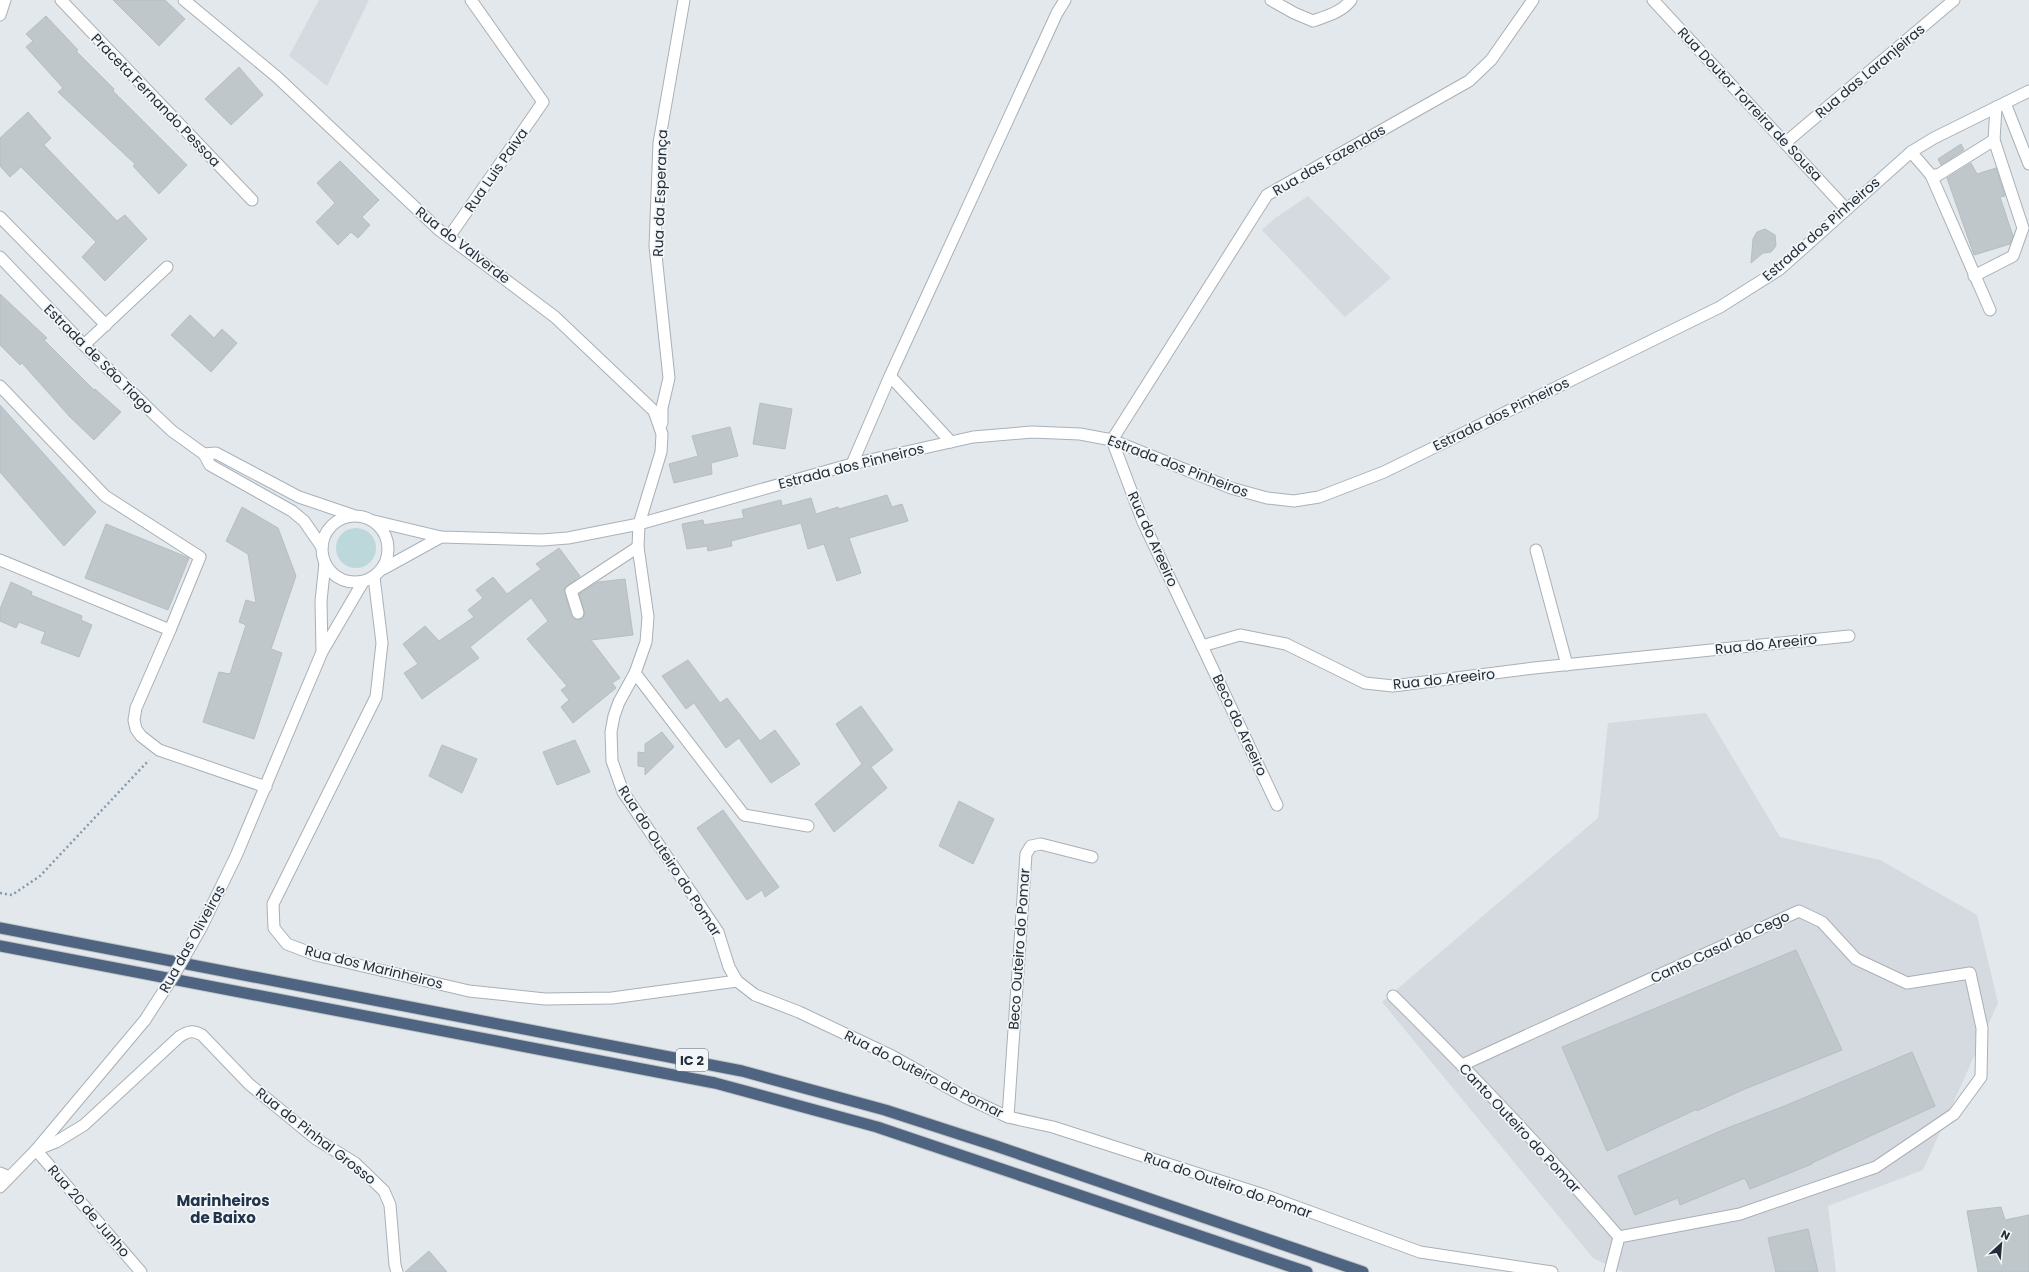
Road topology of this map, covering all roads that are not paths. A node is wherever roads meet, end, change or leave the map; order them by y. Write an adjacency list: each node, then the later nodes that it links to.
1 (5, 0): 12 (street)
2 (61, 0): 20 (street, Praceta Fernando Pessoa)
3 (184, 0): 23 (street, Rua do Valverde)
4 (471, 0): 23 (street, Rua Luis Paiva)
5 (684, 0): 32 (street, Rua da Esperança)
6 (1065, 0): 30 (street)
7 (1271, 0): 8 (street)
8 (1351, 0)
9 (1533, 0): 33 (street, Rua das Fazendas)
10 (1954, 0): 16 (street, Rua das Laranjeiras)
11 (1660, 2): 16 (street, Rua Doutor Torreira de Sousa)
12 (0, 15)
13 (2029, 91): 14 (street, Estrada dos Pinheiros)
14 (2000, 105): 15 (street); 17 (street, Estrada dos Pinheiros); 18 (street)
15 (1994, 140): 19 (street); 26 (street)
16 (1785, 143): 21 (street, Rua Doutor Torreira de Sousa)
17 (1911, 152): 19 (street); 21 (street, Estrada dos Pinheiros)
18 (2029, 164)
19 (1931, 175): 26 (street)
20 (252, 200)
21 (1846, 209): 33 (street, Estrada dos Pinheiros)
22 (0, 217): 28 (street)
23 (449, 237): 32 (street, Rua do Valverde)
24 (0, 257): 29 (street, Estrada de São Tiago)
25 (167, 267): 28 (street)
26 (1974, 276): 27 (street)
27 (1990, 310)
28 (106, 325): 29 (street)
29 (84, 345): 35 (street, Estrada de São Tiago)
30 (890, 376): 34 (street); 36 (street)
31 (0, 386): 50 (street)
32 (662, 434): 39 (street, Rua do Valverde)
33 (1112, 440): 34 (street, Estrada dos Pinheiros); 52 (street, Rua do Areeiro)
34 (951, 442): 36 (street, Estrada dos Pinheiros)
35 (204, 454): 37 (street); 41 (street, Estrada de São Tiago)
36 (852, 464): 39 (street, Estrada dos Pinheiros)
37 (353, 516): 38 (street); 41 (street)
38 (374, 521): 40 (street, Estrada dos Pinheiros); 46 (street)
39 (639, 524): 40 (street, Estrada dos Pinheiros); 42 (street, Rua do Valverde)
40 (441, 537): 46 (street)
41 (322, 547): 45 (street)
42 (638, 547): 49 (street); 55 (street, Rua do Outeiro do Pomar)
43 (1536, 550): 54 (street)
44 (0, 560): 50 (street)
45 (325, 563): 48 (street); 53 (street)
46 (383, 569): 47 (street)
47 (374, 577): 48 (street); 62 (street, Rua dos Marinheiros)
48 (363, 582): 53 (street, Rua das Oliveiras)
49 (578, 613)
50 (170, 630): 56 (street)
51 (1849, 636): 54 (street, Rua do Areeiro)
52 (1202, 646): 54 (street, Rua do Areeiro); 57 (street, Beco do Areeiro)
53 (322, 652): 56 (street, Rua das Oliveiras)
54 (1567, 665)
55 (635, 673): 58 (street); 62 (street, Rua do Outeiro do Pomar)
56 (266, 787): 66 (street, Rua das Oliveiras, bridge)
57 (1278, 805)
58 (808, 826)
59 (1092, 857): 65 (street, Beco Outeiro do Pomar)
60 (0, 928): 73 (highway, IC 2)
61 (0, 946): 72 (highway, IC 2)
62 (737, 981): 65 (street, Rua do Outeiro do Pomar)
63 (1393, 996): 64 (street, Canto Outeiro do Pomar)
64 (1462, 1065): 69 (street, Canto Outeiro do Pomar); 69 (street, Canto Casal do Cego)
65 (1008, 1117): 74 (street, Rua do Outeiro do Pomar)
66 (36, 1150): 67 (street, Rua das Oliveiras); 70 (street, Rua 20 de Junho); 71 (street, Rua do Pinhal Grosso)
67 (5, 1175): 68 (street, Rua das Oliveiras)
68 (0, 1186)
69 (1619, 1237): 75 (street)
70 (142, 1272)
71 (397, 1272)
72 (1307, 1272)
73 (1363, 1272)
74 (1552, 1272)
75 (1610, 1272)

